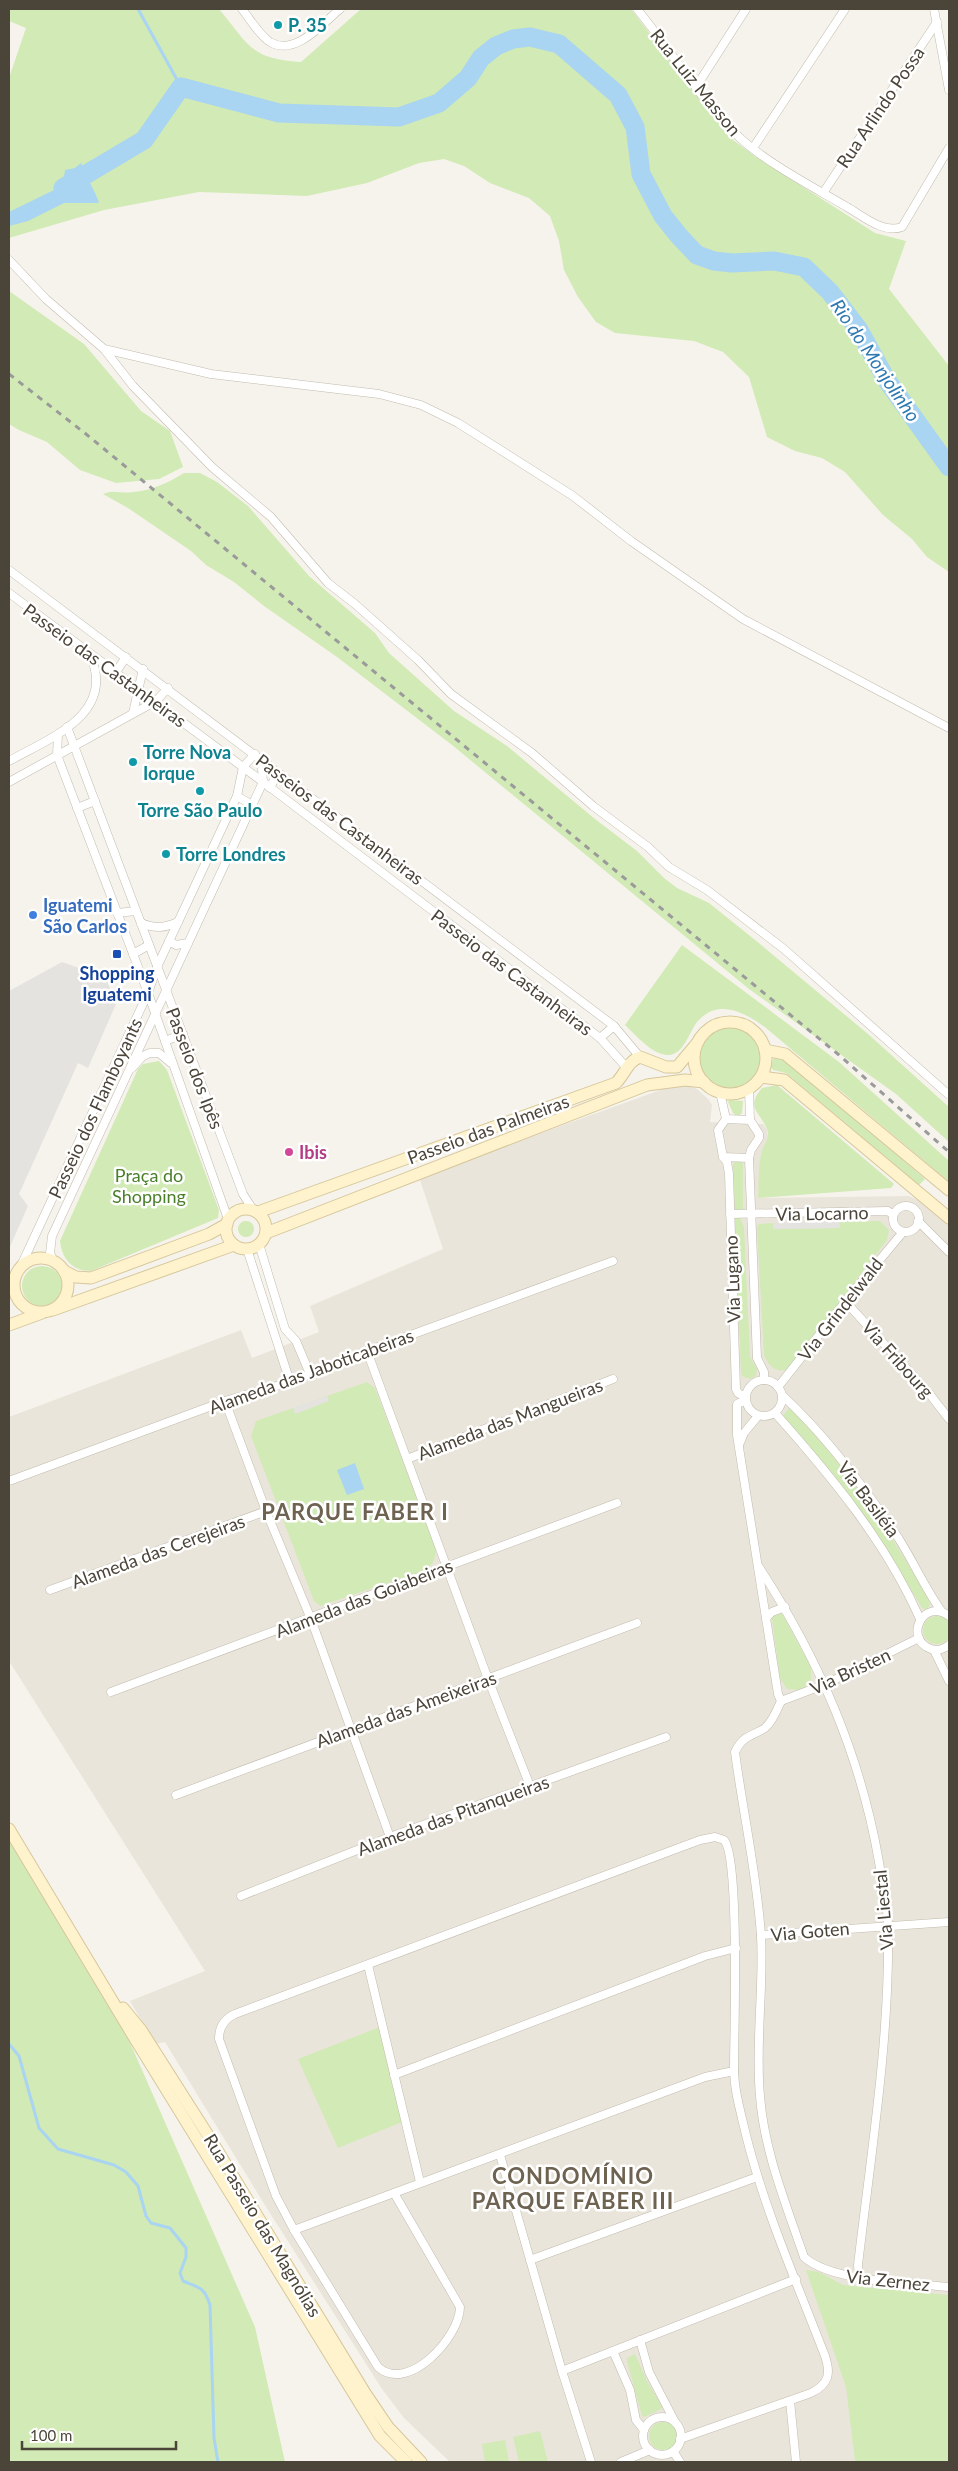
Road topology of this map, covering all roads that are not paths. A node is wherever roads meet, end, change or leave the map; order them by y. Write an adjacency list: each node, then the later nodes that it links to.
1 (242, 9): 2 (street)
2 (340, 9)
3 (746, 9): 8 (street)
4 (845, 9): 10 (street)
5 (934, 9): 7 (street)
6 (642, 11): 8 (street, Rua Luiz Masson)
7 (937, 22): 9 (street); 12 (street, Rua Arlindo Possa)
8 (696, 87): 10 (street, Rua Luiz Masson)
9 (949, 90)
10 (753, 148): 12 (street, Rua Luiz Masson)
11 (949, 148): 12 (street, Rua Luiz Masson)
12 (823, 193)
13 (9, 260): 14 (street)
14 (104, 349): 26 (street); 71 (street)
15 (9, 570): 18 (street, Passeios das Castanheiras)
16 (9, 593): 17 (street, Passeio das Castanheiras)
17 (90, 653): 20 (street, Passeio das Castanheiras); 25 (street)
18 (126, 657): 19 (street, Passeios das Castanheiras); 20 (street)
19 (143, 669): 21 (street, Passeios das Castanheiras); 22 (street)
20 (116, 672): 22 (street, Passeio das Castanheiras)
21 (168, 688): 23 (street); 29 (street, Passeios das Castanheiras)
22 (138, 689): 23 (street, Passeio das Castanheiras); 24 (street)
23 (156, 701): 24 (street); 33 (street, Passeio das Castanheiras)
24 (133, 712): 28 (street)
25 (67, 727): 27 (street); 28 (street, Passeio dos Ipês)
26 (949, 728)
27 (58, 734): 30 (street); 31 (street)
28 (74, 746): 30 (street); 39 (street, Passeio dos Ipês)
29 (255, 754): 32 (street, Passeios das Castanheiras); 33 (street)
30 (57, 755): 35 (street); 41 (street, Passeio dos Ipês)
31 (9, 761)
32 (268, 764): 34 (street, Passeios das Castanheiras); 36 (street, Passeio dos Flamboyants)
33 (243, 767): 36 (street, Passeio das Castanheiras); 38 (street, Passeio dos Flamboyants)
34 (282, 775): 37 (street); 54 (street, Passeios das Castanheiras)
35 (9, 782)
36 (263, 782): 37 (street, Passeio das Castanheiras); 40 (street, Passeio dos Flamboyants)
37 (270, 788): 58 (street, Passeio das Castanheiras)
38 (237, 796): 40 (street); 44 (street, Passeio dos Flamboyants)
39 (95, 801): 41 (street); 42 (street, Passeio dos Ipês)
40 (252, 805): 47 (street, Passeio dos Flamboyants)
41 (77, 808): 43 (street, Passeio dos Ipês)
42 (136, 911): 43 (street); 45 (street, Passeio dos Ipês)
43 (117, 913): 49 (street, Passeio dos Ipês)
44 (178, 922): 45 (street); 46 (street, Passeio dos Flamboyants)
45 (141, 923): 48 (street, Passeio dos Ipês)
46 (169, 941): 47 (street); 50 (street, Passeio dos Flamboyants)
47 (188, 943): 51 (street, Passeio dos Flamboyants)
48 (149, 946): 49 (street); 50 (street, Passeio dos Ipês)
49 (133, 954): 52 (street, Passeio dos Ipês)
50 (157, 967): 51 (street, Passeio dos Ipês); 52 (street, Passeio dos Flamboyants)
51 (166, 990): 53 (street, Passeio dos Flamboyants); 57 (street, Passeio dos Ipês)
52 (148, 994): 53 (street, Passeio dos Ipês); 55 (street, Passeio dos Flamboyants)
53 (156, 1014): 56 (street, Passeio dos Flamboyants); 59 (street, Passeio dos Ipês)
54 (614, 1026): 58 (street); 62 (street, Passeios das Castanheiras)
55 (132, 1027): 56 (street); 94 (street, Passeio dos Flamboyants)
56 (146, 1034): 65 (street, Passeio dos Flamboyants)
57 (182, 1034): 59 (street); 79 (street, Passeio dos Ipês)
58 (600, 1038): 64 (street, Passeio das Castanheiras)
59 (165, 1041): 63 (street, Passeio dos Ipês)
60 (698, 1042): 61 (street); 62 (street); 67 (street)
61 (765, 1050): 66 (street); 76 (street)
62 (640, 1057): 64 (street, Passeio das Palmeiras)
63 (174, 1068): 65 (street); 85 (street, Passeio dos Ipês)
64 (625, 1072): 68 (street); 79 (street, Passeio das Palmeiras)
65 (128, 1073): 93 (street, Passeio dos Flamboyants)
66 (760, 1077): 69 (street); 78 (street)
67 (704, 1082): 68 (street, Passeio das Palmeiras); 70 (street)
68 (647, 1085): 87 (street, Passeio das Palmeiras)
69 (749, 1088): 70 (street); 73 (street, Via Lugano)
70 (720, 1092): 72 (street, Via Lugano)
71 (949, 1095)
72 (726, 1119): 73 (street); 74 (street, Via Lugano)
73 (750, 1120): 75 (street, Via Lugano)
74 (724, 1157): 75 (street); 80 (street, Via Lugano)
75 (749, 1158): 81 (street, Via Lugano)
76 (938, 1180): 77 (street); 78 (street)
77 (949, 1190)
78 (923, 1195): 83 (street)
79 (256, 1211): 85 (street); 87 (street)
80 (730, 1214): 81 (street, Via Locarno); 110 (street, Via Lugano)
81 (750, 1214): 82 (street, Via Locarno); 106 (street, Via Lugano)
82 (893, 1215): 84 (street); 86 (street)
83 (949, 1218)
84 (918, 1221): 86 (street); 91 (street)
85 (227, 1222): 89 (street); 95 (street)
86 (903, 1232): 98 (street, Via Grindelwald)
87 (266, 1233): 88 (street)
88 (259, 1244): 90 (street); 101 (street)
89 (234, 1245): 90 (street); 99 (street)
90 (247, 1249): 102 (street)
91 (949, 1252)
92 (613, 1260): 103 (street, Alameda das Jaboticabeiras)
93 (54, 1262): 94 (street); 95 (street)
94 (19, 1270): 96 (street)
95 (64, 1271): 99 (street)
96 (15, 1286): 97 (street); 99 (street)
97 (9, 1297)
98 (845, 1301): 108 (street, Via Grindelwald); 114 (street, Via Fribourg)
99 (49, 1310): 100 (street)
100 (9, 1325)
101 (285, 1329): 102 (street); 104 (street)
102 (274, 1333): 107 (street)
103 (367, 1351): 104 (street, Alameda das Jaboticabeiras); 116 (street)
104 (310, 1374): 107 (street, Alameda das Jaboticabeiras)
105 (613, 1379): 116 (street, Alameda das Mangueiras)
106 (764, 1380): 108 (street); 110 (street)
107 (290, 1382): 111 (street, Alameda das Jaboticabeiras)
108 (778, 1387): 109 (street)
109 (783, 1396): 112 (street); 124 (street, Via Basiléia)
110 (746, 1399): 113 (street); 115 (street)
111 (225, 1401): 117 (street, Alameda das Jaboticabeiras); 119 (street)
112 (775, 1413): 113 (street); 127 (street, Via Basiléia)
113 (758, 1416): 115 (street)
114 (949, 1419)
115 (739, 1445): 120 (street)
116 (406, 1459): 121 (street)
117 (9, 1481)
118 (617, 1503): 121 (street, Alameda das Goiabeiras)
119 (266, 1511): 122 (street, Alameda das Cerejeiras); 126 (street)
120 (759, 1566): 123 (street, Via Liestal); 125 (street)
121 (447, 1567): 126 (street, Alameda das Goiabeiras); 132 (street)
122 (50, 1590)
123 (785, 1607): 125 (street); 134 (street, Via Liestal)
124 (946, 1614): 127 (street)
125 (766, 1618): 136 (street)
126 (311, 1619): 135 (street, Alameda das Goiabeiras); 137 (street)
127 (920, 1619): 129 (street)
128 (637, 1623): 132 (street, Alameda das Ameixeiras)
129 (918, 1638): 131 (street); 134 (street, Via Bristen)
130 (949, 1645): 131 (street)
131 (934, 1650): 133 (street)
132 (488, 1679): 137 (street, Alameda das Ameixeiras); 139 (street)
133 (949, 1680)
134 (826, 1684): 136 (street, Via Bristen); 145 (street, Via Liestal)
135 (111, 1692)
136 (781, 1701): 146 (street)
137 (350, 1730): 140 (street, Alameda das Ameixeiras); 142 (street)
138 (666, 1737): 139 (street, Alameda das Pitanqueiras)
139 (530, 1786): 142 (street, Alameda das Pitanqueiras)
140 (176, 1795)
141 (9, 1829): 149 (street, Rua Passeio das Magnólias)
142 (390, 1837): 143 (street, Alameda das Pitanqueiras)
143 (241, 1896)
144 (949, 1922): 145 (street, Via Goten)
145 (888, 1925): 146 (street, Via Goten); 158 (street, Via Liestal)
146 (761, 1935): 158 (street, Via Zernez)
147 (736, 1948): 148 (street); 150 (street); 151 (street)
148 (368, 1965): 151 (street); 156 (street)
149 (106, 1988): 171 (street, Rua Passeio das Magnólias); 172 (street, Rua Passeio das Magnólias)
150 (734, 2072): 152 (street); 153 (street)
151 (394, 2075): 154 (street)
152 (500, 2155): 154 (street); 157 (street)
153 (757, 2177): 157 (street); 159 (street)
154 (420, 2182): 155 (street)
155 (394, 2193): 156 (street); 156 (street)
156 (294, 2230)
157 (530, 2260): 163 (street)
158 (859, 2277): 160 (street, Via Zernez)
159 (796, 2279): 161 (street); 164 (street)
160 (949, 2287)
161 (640, 2340): 162 (street); 165 (street)
162 (613, 2351): 163 (street); 166 (street)
163 (562, 2370): 173 (street)
164 (790, 2401): 167 (street); 177 (street)
165 (676, 2424): 166 (street); 167 (street)
166 (644, 2430): 168 (street)
167 (680, 2439): 169 (street)
168 (650, 2450): 170 (street); 174 (street)
169 (673, 2451): 170 (street); 176 (street)
170 (664, 2454): 175 (street)
171 (406, 2462)
172 (421, 2462)
173 (591, 2462)
174 (620, 2462)
175 (667, 2462)
176 (680, 2462)
177 (796, 2462)

